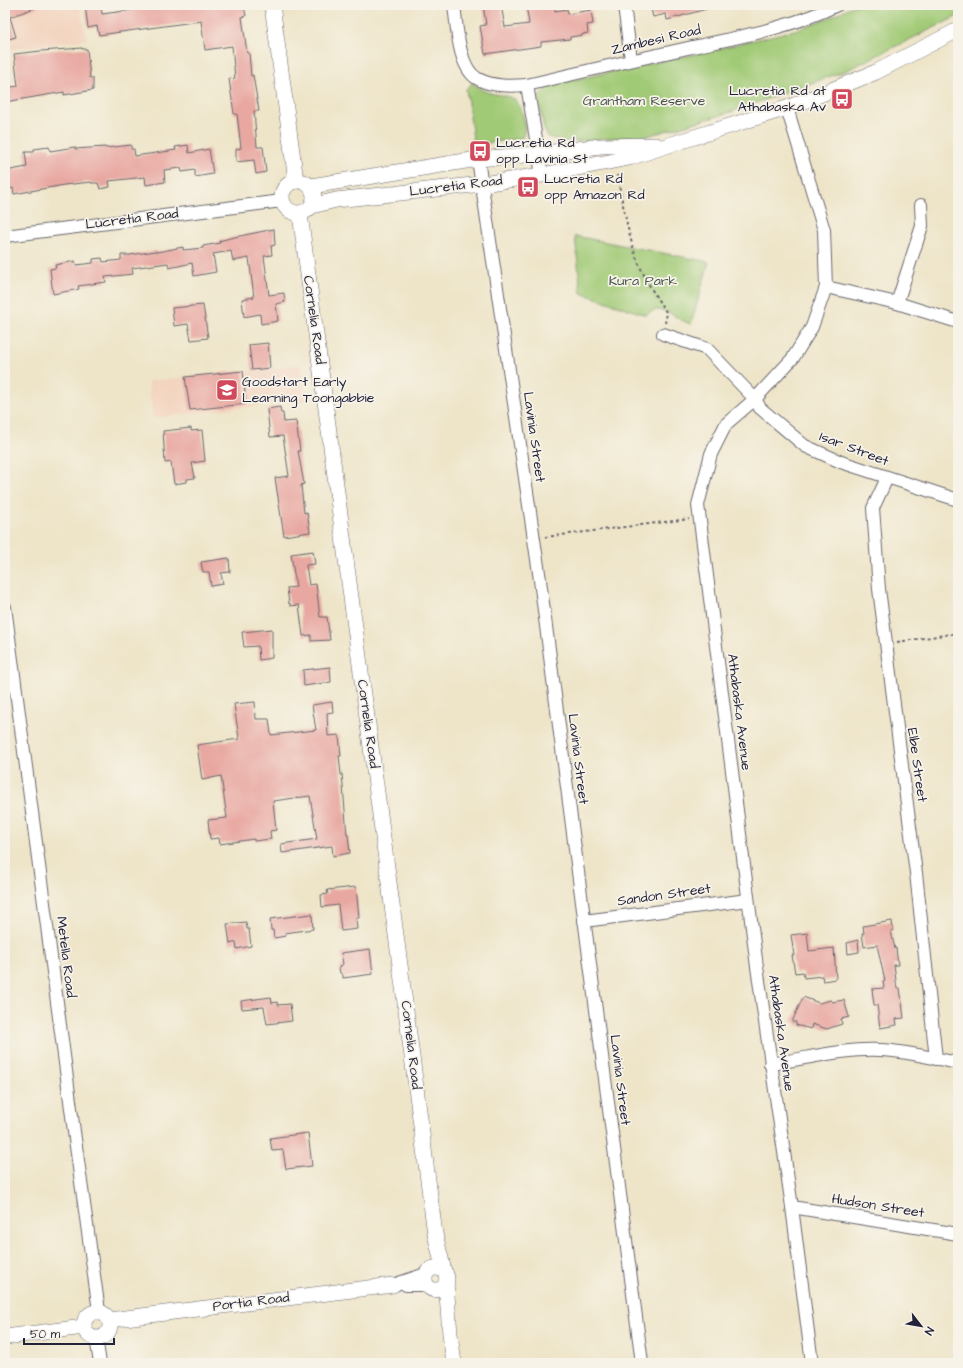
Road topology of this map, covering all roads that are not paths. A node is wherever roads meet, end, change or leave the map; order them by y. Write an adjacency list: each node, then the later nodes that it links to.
1 (272, 5): 13 (street)
2 (454, 5): 7 (street, Zambesi Road)
3 (624, 5): 6 (street)
4 (836, 5): 6 (street, Zambesi Road)
5 (958, 30): 8 (street, Lucretia Road)
6 (631, 60): 7 (street, Zambesi Road)
7 (527, 85): 10 (street)
8 (787, 108): 9 (street, Lucretia Road); 20 (street, Athabaska Avenue)
9 (669, 144): 10 (street, Lucretia Road); 12 (street, Lucretia Road)
10 (537, 154): 11 (street, Lucretia Road); 12 (street)
11 (478, 159): 14 (street, Lavinia Street); 15 (street, Lucretia Road)
12 (542, 175): 14 (street, Lucretia Road)
13 (296, 181): 15 (street); 16 (street)
14 (482, 184): 18 (street, Lucretia Road); 29 (street, Lavinia Street)
15 (311, 186): 18 (street)
16 (282, 201): 18 (street); 19 (street, Lucretia Road)
17 (921, 205): 21 (street)
18 (306, 210): 35 (street, Cornelia Road)
19 (5, 236)
20 (826, 287): 21 (street); 24 (street, Athabaska Avenue)
21 (897, 303): 22 (street)
22 (958, 322)
23 (662, 334): 24 (street, Isar Street)
24 (755, 399): 25 (street, Isar Street); 28 (street, Athabaska Avenue)
25 (887, 478): 26 (street, Isar Street); 30 (street, Elbe Street)
26 (958, 500)
27 (5, 607): 37 (street, Metella Road)
28 (748, 900): 29 (street, Sandon Street); 32 (street, Athabaska Avenue)
29 (584, 921): 43 (street, Lavinia Street)
30 (936, 1059): 31 (street); 32 (street)
31 (958, 1063)
32 (770, 1064): 33 (street, Athabaska Avenue)
33 (792, 1207): 34 (street, Hudson Street); 44 (street, Athabaska Avenue)
34 (958, 1234)
35 (434, 1279): 36 (street, Portia Road); 42 (street)
36 (393, 1285): 37 (street, Portia Road)
37 (104, 1316): 38 (street); 40 (street)
38 (84, 1327): 39 (street); 40 (street)
39 (5, 1338)
40 (96, 1338): 41 (street)
41 (100, 1363)
42 (454, 1363)
43 (642, 1363)
44 (812, 1363)

